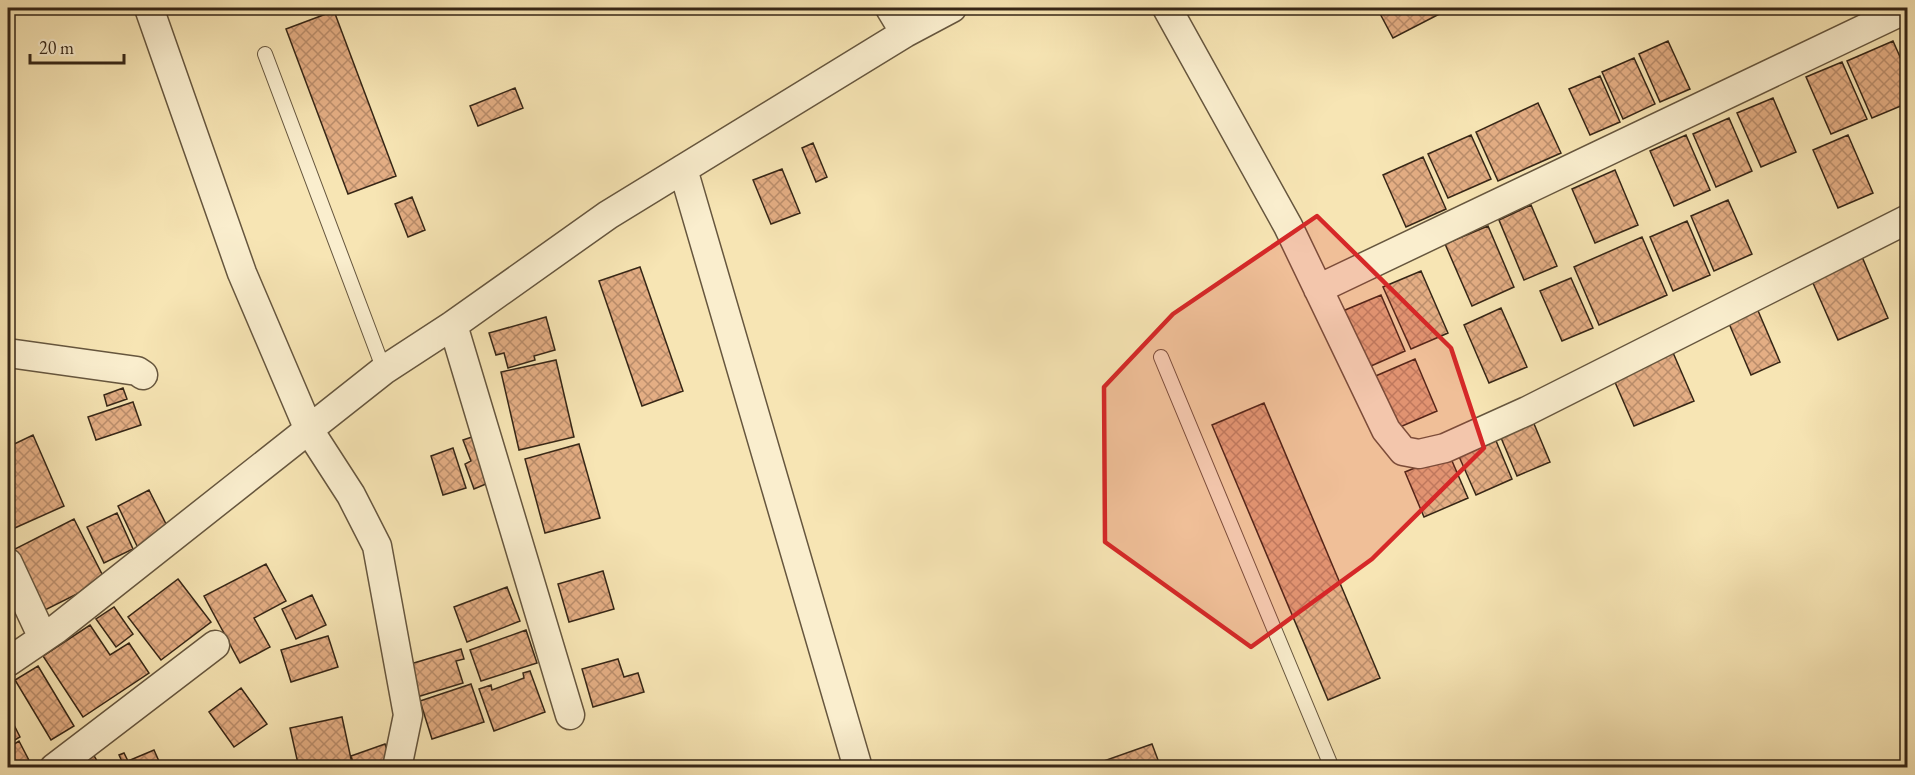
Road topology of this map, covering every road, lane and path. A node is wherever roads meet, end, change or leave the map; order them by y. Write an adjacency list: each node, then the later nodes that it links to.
1 (149, 8): 16 (street)
2 (890, 8): 6 (street)
3 (952, 8): 6 (street)
4 (1167, 8): 10 (street)
5 (1908, 8): 10 (street)
6 (905, 33): 8 (street)
7 (265, 54): 14 (lane)
8 (683, 169): 11 (street); 24 (street)
9 (1908, 219): 10 (street)
10 (1318, 289)
11 (453, 325): 14 (street); 21 (street)
12 (8, 353): 15 (street)
13 (1161, 357): 25 (lane)
14 (384, 370): 16 (street)
15 (143, 375)
16 (309, 430): 18 (street); 23 (street)
17 (8, 563): 18 (street)
18 (43, 638): 20 (street)
19 (215, 645): 22 (street)
20 (8, 662)
21 (570, 715)
22 (54, 768)
23 (397, 768)
24 (858, 768)
25 (1332, 768)

